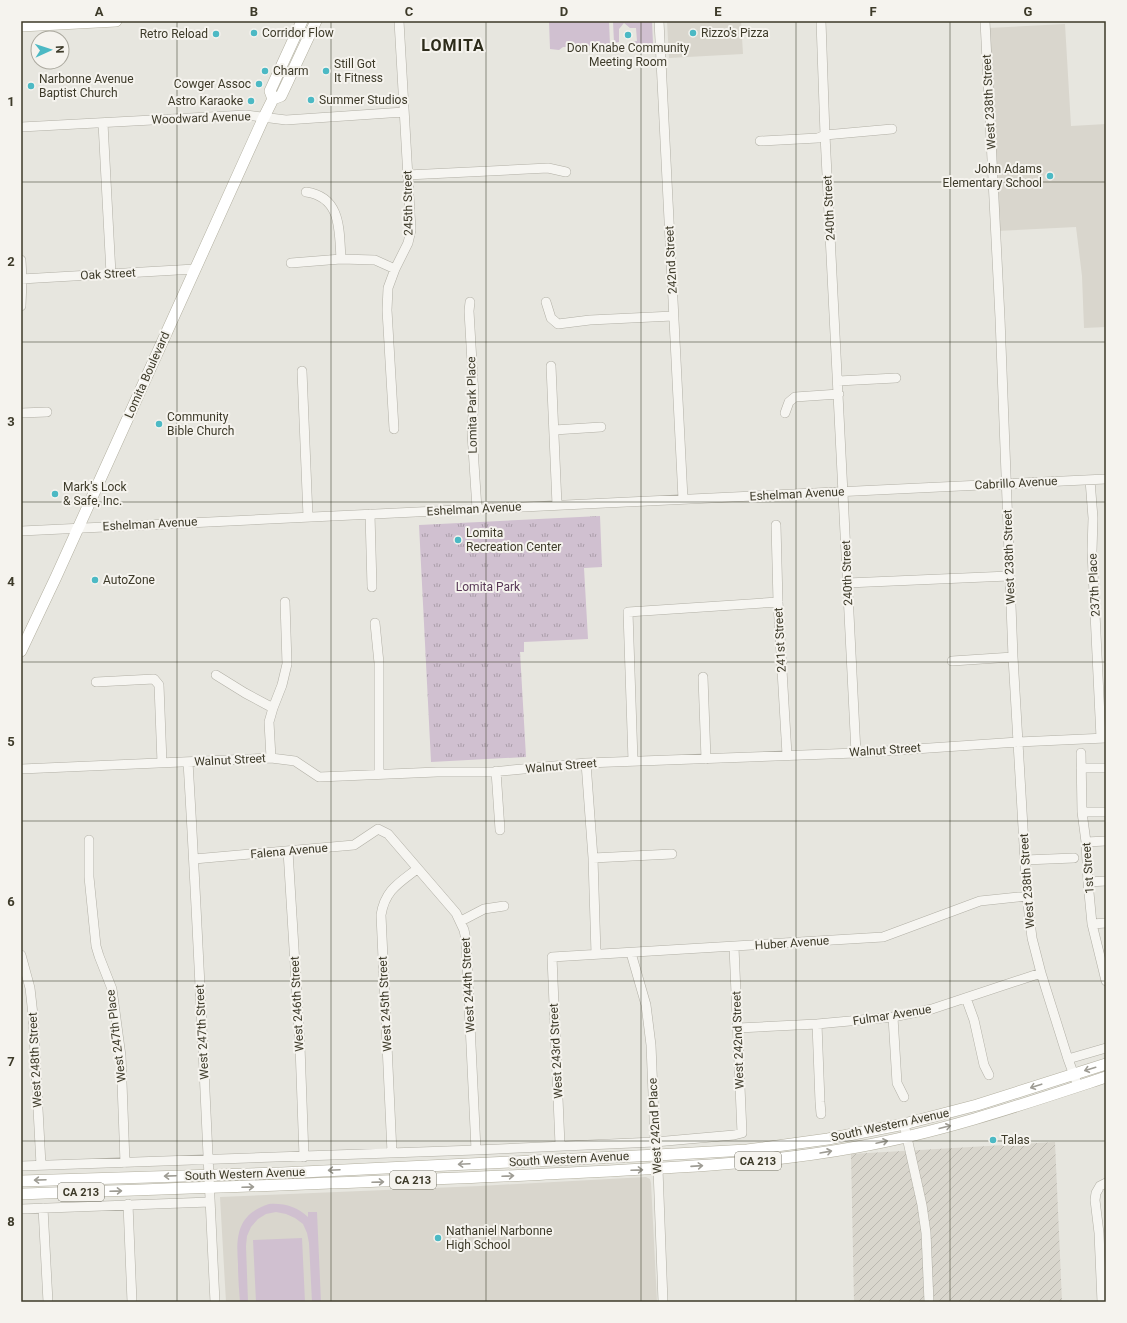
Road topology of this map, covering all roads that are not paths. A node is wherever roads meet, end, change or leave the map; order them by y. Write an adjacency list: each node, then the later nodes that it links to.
1 (116, 21): 8 (main road)
2 (302, 21): 9 (main road, Lomita Boulevard)
3 (316, 21): 9 (main road, Lomita Boulevard)
4 (399, 21): 10 (street, 245th Street)
5 (658, 21): 30 (street, 242nd Street)
6 (821, 21): 15 (street, 240th Street)
7 (985, 21): 44 (street, West 238th Street)
8 (21, 26)
9 (273, 99): 11 (main road, Lomita Boulevard)
10 (404, 112): 11 (street, Woodward Avenue); 18 (street, 245th Street)
11 (264, 117): 12 (street, Woodward Avenue); 23 (main road, Lomita Boulevard)
12 (103, 122): 13 (street, Woodward Avenue); 25 (street)
13 (21, 127)
14 (892, 129): 15 (street)
15 (826, 135): 16 (street); 34 (street, 240th Street)
16 (760, 141)
17 (566, 172): 18 (street)
18 (407, 175): 24 (street, 245th Street)
19 (306, 192): 20 (street)
20 (341, 259): 22 (street); 24 (street)
21 (21, 260): 26 (street)
22 (291, 263)
23 (195, 269): 25 (street, Oak Street); 53 (main road, Lomita Boulevard)
24 (395, 269): 40 (street, 245th Street)
25 (111, 274): 26 (street, Oak Street)
26 (22, 279): 29 (street)
27 (470, 302): 49 (street, Lomita Park Place)
28 (546, 302): 30 (street)
29 (21, 306)
30 (673, 316): 47 (street, 242nd Street)
31 (551, 366): 41 (street)
32 (302, 371): 51 (street)
33 (896, 378): 34 (street)
34 (838, 381): 35 (street, 240th Street)
35 (839, 394): 38 (street); 46 (street, 240th Street)
36 (47, 412): 37 (street)
37 (21, 413)
38 (785, 413)
39 (601, 427): 41 (street)
40 (394, 429)
41 (554, 430): 48 (street)
42 (1106, 479): 43 (street, Cabrillo Avenue)
43 (1090, 480): 44 (street, Cabrillo Avenue); 68 (street, 237th Place)
44 (1007, 484): 45 (street, Cabrillo Avenue); 55 (street, West 238th Street)
45 (926, 488): 46 (street, Eshelman Avenue)
46 (844, 492): 47 (street, Eshelman Avenue); 56 (street, 240th Street)
47 (682, 499): 48 (street, Eshelman Avenue)
48 (557, 505): 49 (street, Eshelman Avenue)
49 (477, 509): 50 (street, Eshelman Avenue)
50 (370, 514): 51 (street, Eshelman Avenue); 57 (street)
51 (308, 517): 53 (street, Eshelman Avenue)
52 (776, 525): 59 (street, 241st Street)
53 (78, 528): 54 (street, Eshelman Avenue); 61 (main road, Lomita Boulevard)
54 (21, 531)
55 (1009, 576): 56 (street); 62 (street, West 238th Street)
56 (847, 583): 70 (street, 240th Street)
57 (372, 586)
58 (285, 602): 67 (street)
59 (778, 602): 72 (street, 241st Street); 75 (street)
60 (375, 623): 83 (street)
61 (21, 651)
62 (1013, 657): 63 (street); 69 (street, West 238th Street)
63 (952, 661)
64 (216, 675): 67 (street)
65 (703, 677): 74 (street)
66 (96, 682): 77 (street)
67 (273, 708): 73 (street)
68 (1104, 738): 69 (street, Walnut Street)
69 (1018, 742): 70 (street, Walnut Street); 96 (street, West 238th Street)
70 (858, 752): 72 (street, Walnut Street)
71 (1081, 754): 79 (street, 1st Street)
72 (787, 755): 74 (street, Walnut Street)
73 (272, 758): 76 (street, Walnut Street); 83 (street, Walnut Street)
74 (706, 759): 75 (street, Walnut Street)
75 (633, 761): 78 (street, Walnut Street)
76 (188, 762): 77 (street, Walnut Street); 95 (street, West 247th Street)
77 (162, 763): 81 (street, Walnut Street)
78 (586, 763): 82 (street, Walnut Street); 93 (street)
79 (1081, 768): 80 (street); 84 (street, 1st Street)
80 (1106, 768)
81 (21, 769)
82 (496, 771): 83 (street, Walnut Street); 87 (street)
83 (380, 774)
84 (1082, 812): 85 (street); 90 (street, 1st Street)
85 (1106, 812)
86 (378, 829): 91 (street, Falena Avenue); 97 (street, West 244th Street)
87 (500, 830)
88 (89, 840): 135 (street, West 247th Place)
89 (1106, 841): 90 (street)
90 (1086, 842): 99 (street, 1st Street)
91 (288, 851): 95 (street, Falena Avenue); 133 (street, West 246th Street)
92 (672, 854): 93 (street)
93 (593, 858): 107 (street)
94 (1074, 858): 96 (street)
95 (194, 859): 134 (street, West 247th Street)
96 (1025, 860): 100 (street, West 238th Street)
97 (416, 869): 102 (street, West 244th Street); 131 (street, West 245th Street)
98 (1106, 881): 99 (street)
99 (1088, 882): 104 (street, 1st Street)
100 (1027, 896): 105 (street, Huber Avenue); 110 (street, West 238th Street)
101 (504, 906): 102 (street)
102 (461, 921): 130 (street, West 244th Street)
103 (1106, 923): 104 (street)
104 (1092, 924): 111 (street, 1st Street)
105 (734, 947): 106 (street, Huber Avenue); 115 (street, West 242nd Street)
106 (631, 952): 107 (street, Huber Avenue); 128 (street, West 242nd Place)
107 (596, 954): 109 (street, Huber Avenue)
108 (21, 955): 136 (street, West 248th Street)
109 (552, 957): 129 (street, West 243rd Street)
110 (1041, 973): 112 (street, Fulmar Avenue); 117 (street, West 238th Street)
111 (1106, 981)
112 (966, 998): 113 (street, Fulmar Avenue); 120 (street)
113 (893, 1017): 114 (street, Fulmar Avenue); 123 (street)
114 (817, 1024): 115 (street, Fulmar Avenue); 124 (street)
115 (738, 1028): 126 (street, West 242nd Street)
116 (1106, 1048): 117 (street)
117 (1068, 1059): 119 (street, West 238th Street)
118 (1106, 1064): 119 (main road, South Western Avenue / CA 213, one-way to 119)
119 (1073, 1074): 122 (street, West 238th Street); 125 (main road, South Western Avenue / CA 213, one-way to 125)
120 (988, 1075)
121 (1106, 1077): 122 (main road, South Western Avenue / CA 213)
122 (1078, 1086): 127 (main road, South Western Avenue / CA 213, one-way to 122)
123 (904, 1098)
124 (822, 1114)
125 (904, 1124): 127 (street); 132 (main road, South Western Avenue / CA 213)
126 (742, 1133): 128 (street, South Western Avenue)
127 (907, 1136): 138 (main road, South Western Avenue / CA 213, one-way to 127); 152 (street)
128 (655, 1142): 129 (street, South Western Avenue); 132 (street, West 242nd Place)
129 (560, 1145): 130 (street, South Western Avenue)
130 (476, 1150): 131 (street, South Western Avenue)
131 (392, 1153): 133 (street, South Western Avenue)
132 (657, 1155): 138 (street, West 242nd Place); 139 (main road, South Western Avenue / CA 213, one-way to 139)
133 (304, 1157): 134 (street, South Western Avenue)
134 (208, 1160): 135 (street, South Western Avenue); 139 (street, West 247th Street)
135 (125, 1163): 136 (street, South Western Avenue)
136 (41, 1165): 137 (street, South Western Avenue)
137 (21, 1166)
138 (658, 1169): 142 (main road, South Western Avenue / CA 213, one-way to 138); 151 (street, West 242nd Place)
139 (209, 1175): 140 (main road, South Western Avenue / CA 213, one-way to 140); 142 (street, West 247th Street)
140 (21, 1181)
141 (1103, 1184): 153 (street)
142 (209, 1188): 143 (main road, South Western Avenue / CA 213, one-way to 142); 144 (street, West 247th Street)
143 (21, 1194)
144 (210, 1202): 145 (street); 150 (street, West 247th Street)
145 (128, 1204): 146 (street); 149 (street)
146 (43, 1208): 147 (street); 148 (street)
147 (21, 1209)
148 (48, 1302)
149 (132, 1302)
150 (215, 1302)
151 (663, 1302)
152 (929, 1302)
153 (1102, 1302)

